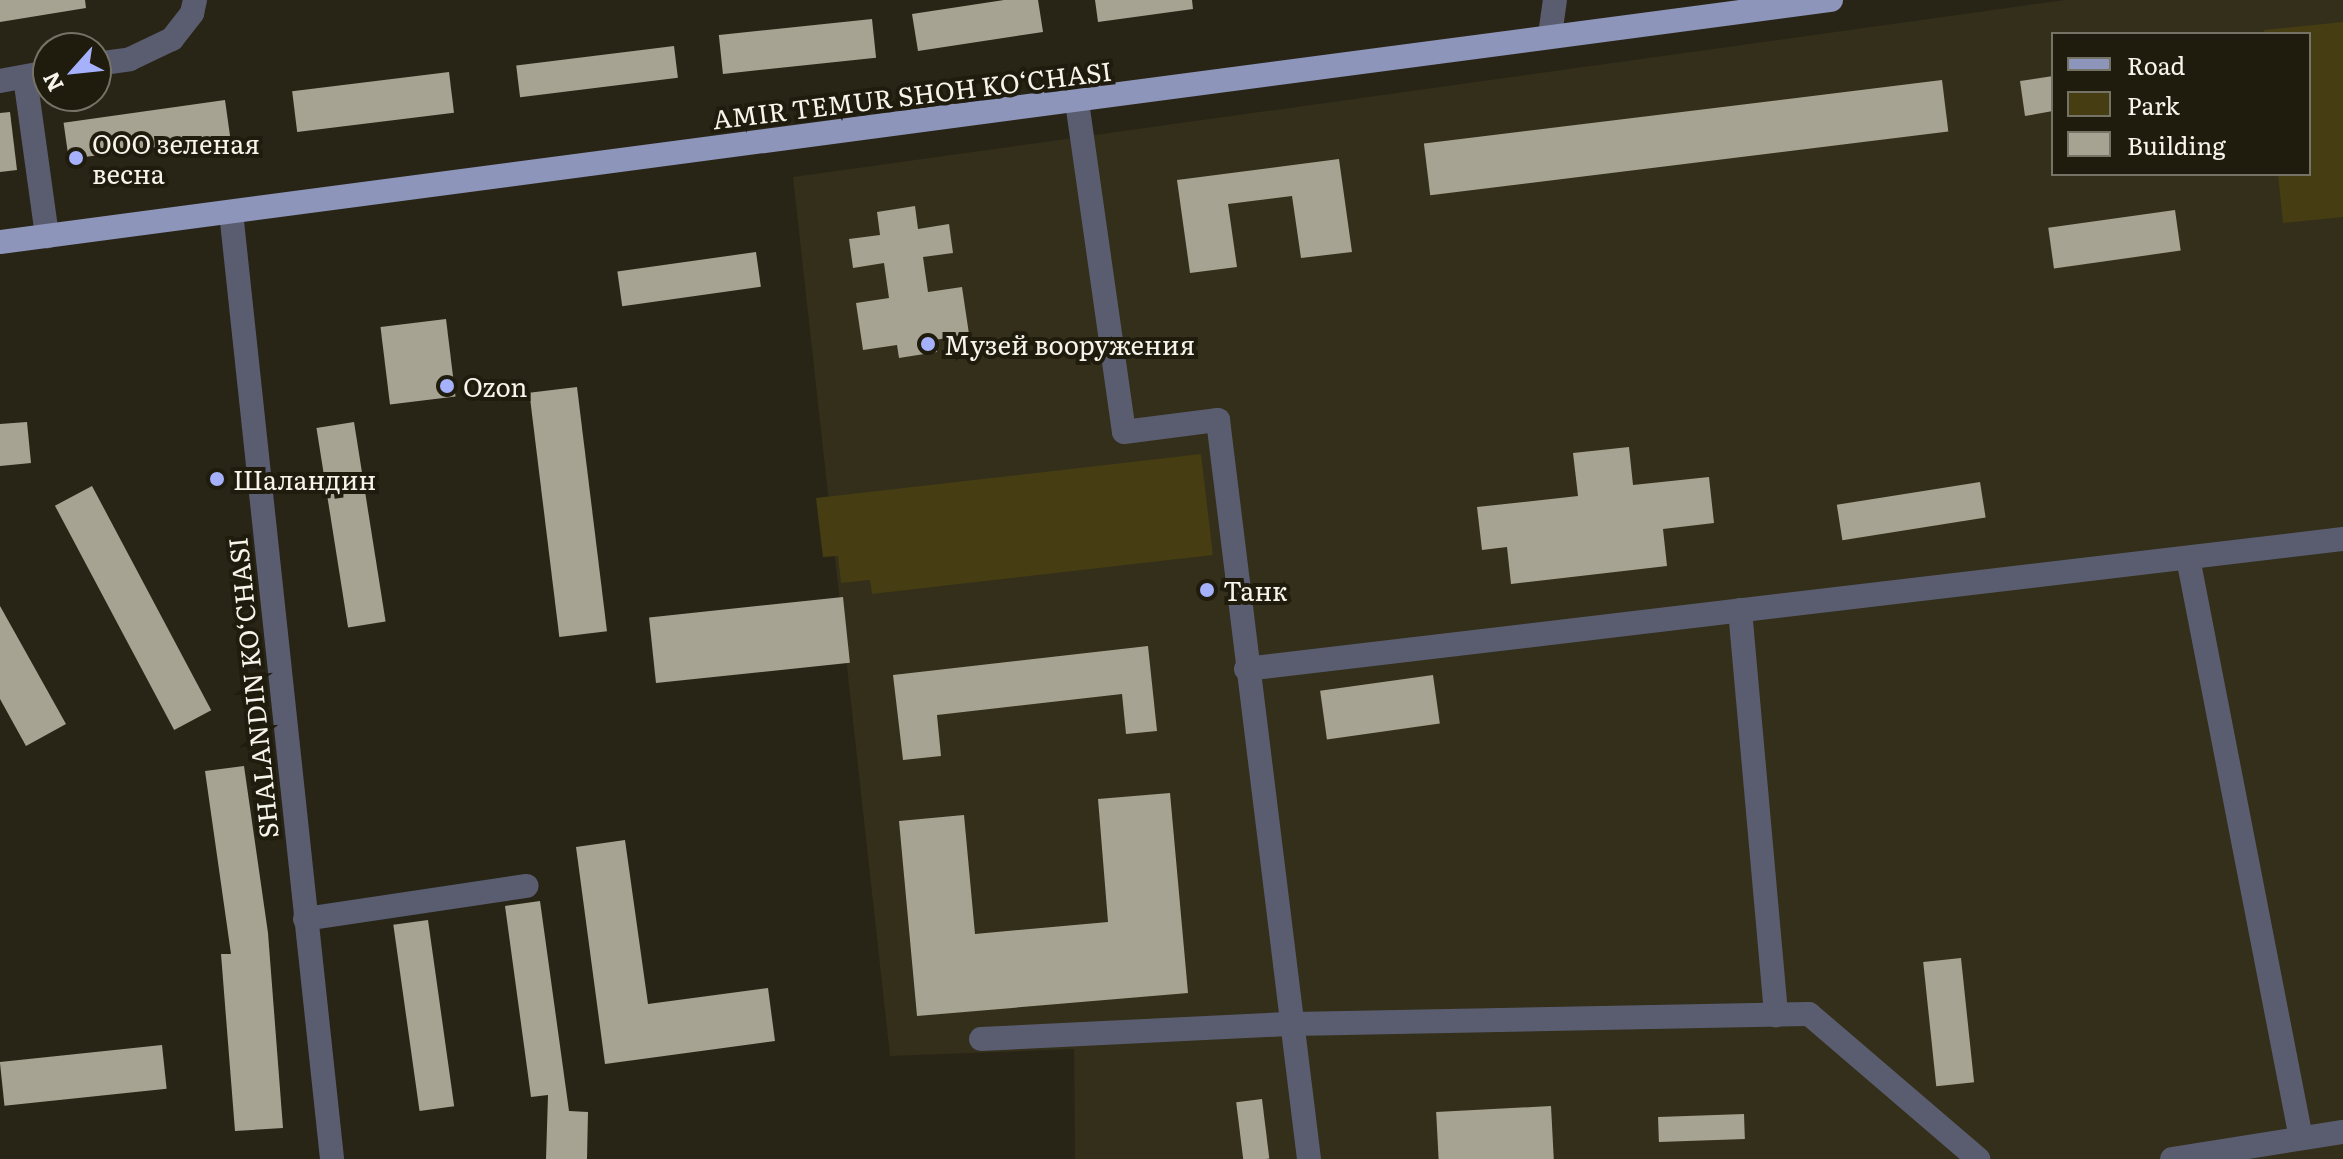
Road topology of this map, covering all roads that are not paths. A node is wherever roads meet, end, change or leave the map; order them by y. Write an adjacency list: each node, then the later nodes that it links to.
1 (195, 0): 5 (street)
2 (1555, 0): 4 (street)
3 (1831, 0): 4 (main road, AMIR TEMUR SHOH KO‘CHASI)
4 (1550, 35): 8 (main road, AMIR TEMUR SHOH KO‘CHASI)
5 (112, 62)
6 (32, 76): 7 (street)
7 (0, 81)
8 (1077, 102): 10 (main road, AMIR TEMUR SHOH KO‘CHASI); 16 (street)
9 (39, 112): 11 (street)
10 (231, 212): 11 (main road, AMIR TEMUR SHOH KO‘CHASI); 18 (street, SHALANDIN KO‘CHASI)
11 (47, 236): 12 (main road, AMIR TEMUR SHOH KO‘CHASI)
12 (0, 242)
13 (2343, 539): 14 (street)
14 (2188, 558): 15 (street); 23 (street)
15 (1740, 610): 16 (street); 19 (street)
16 (1246, 669): 20 (street)
17 (527, 886): 18 (street)
18 (305, 919): 24 (street, SHALANDIN KO‘CHASI)
19 (1776, 1015): 20 (street); 26 (street)
20 (1293, 1024): 21 (street); 25 (street)
21 (981, 1039)
22 (2343, 1132): 23 (street)
23 (2301, 1138): 27 (street)
24 (332, 1159)
25 (1309, 1159)
26 (1978, 1159)
27 (2172, 1159)

